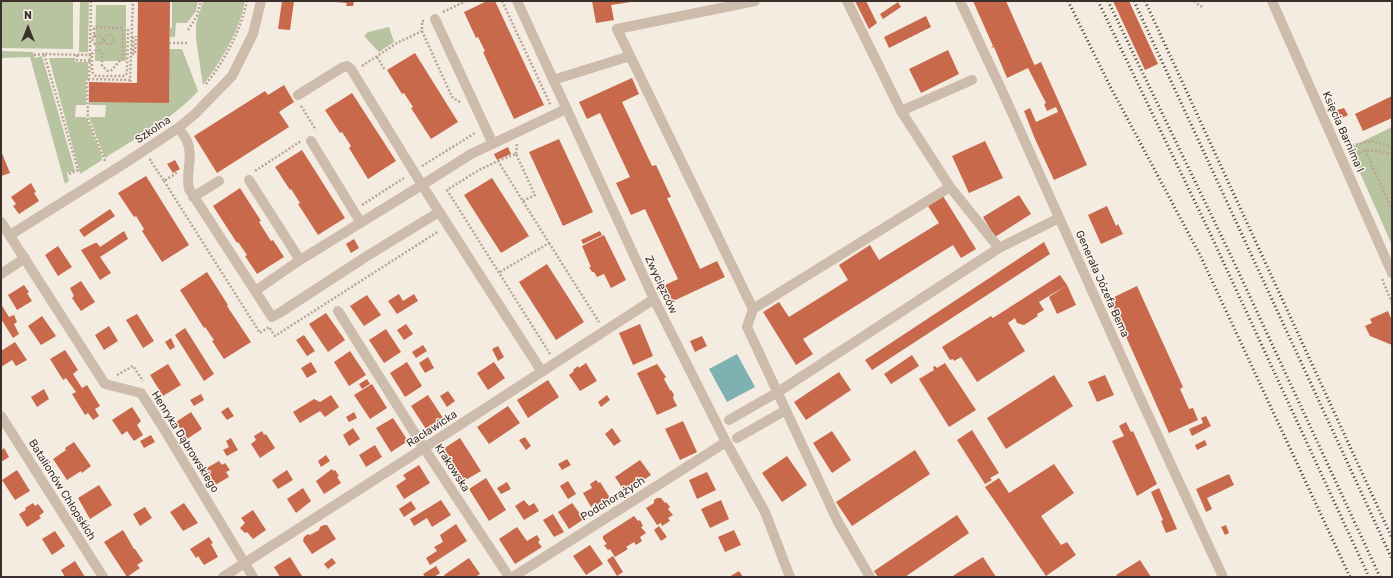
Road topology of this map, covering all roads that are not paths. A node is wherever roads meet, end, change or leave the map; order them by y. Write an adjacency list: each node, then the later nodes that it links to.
1 (261, 1): 14 (street, Szkolna)
2 (517, 1): 9 (street, Zwycięzców)
3 (755, 1): 8 (street)
4 (847, 1): 13 (street)
5 (960, 1): 23 (street, Generała Józefa Bema)
6 (1272, 1): 30 (street, Księcia Barnima I)
7 (435, 17): 16 (street)
8 (630, 56): 9 (street); 34 (street)
9 (553, 80): 12 (street, Zwycięzców)
10 (972, 80): 13 (street)
11 (298, 95): 19 (street)
12 (566, 109): 16 (street); 33 (street, Zwycięzców)
13 (901, 111): 20 (street)
14 (178, 128): 21 (street); 26 (street, Szkolna)
15 (309, 138): 25 (street)
16 (493, 144): 19 (street)
17 (249, 180): 29 (street)
18 (219, 182): 21 (street)
19 (422, 185): 22 (street); 25 (street)
20 (950, 187): 27 (street); 34 (street)
21 (194, 198): 32 (street)
22 (439, 212): 32 (street); 36 (street)
23 (1059, 218): 27 (street); 52 (street, Generała Józefa Bema)
24 (1, 222): 26 (street, Henryka Dąbrowskiego)
25 (361, 223): 29 (street)
26 (10, 235): 28 (street, Henryka Dąbrowskiego)
27 (999, 248): 37 (street)
28 (25, 258): 31 (street); 44 (street, Henryka Dąbrowskiego)
29 (300, 260): 32 (street)
30 (1392, 273)
31 (1, 274)
32 (255, 291)
33 (654, 298): 36 (street, Racławicka); 42 (street, Zwycięzców)
34 (753, 309): 37 (street)
35 (338, 311): 43 (street, Krakowska)
36 (540, 369): 43 (street, Racławicka)
37 (778, 392): 38 (street); 40 (street)
38 (786, 410): 41 (street); 51 (street)
39 (1, 416): 45 (street, Batalionów Chłopskich)
40 (730, 420)
41 (737, 438)
42 (726, 442): 49 (street, Podchorążych); 50 (street, Zwycięzców)
43 (424, 448): 44 (street, Racławicka); 48 (street, Krakowska)
44 (245, 562): 46 (street, Racławicka); 47 (street, Henryka Dąbrowskiego)
45 (103, 577)
46 (223, 577)
47 (253, 577)
48 (509, 577)
49 (513, 577)
50 (790, 577)
51 (870, 577)
52 (1223, 577)

